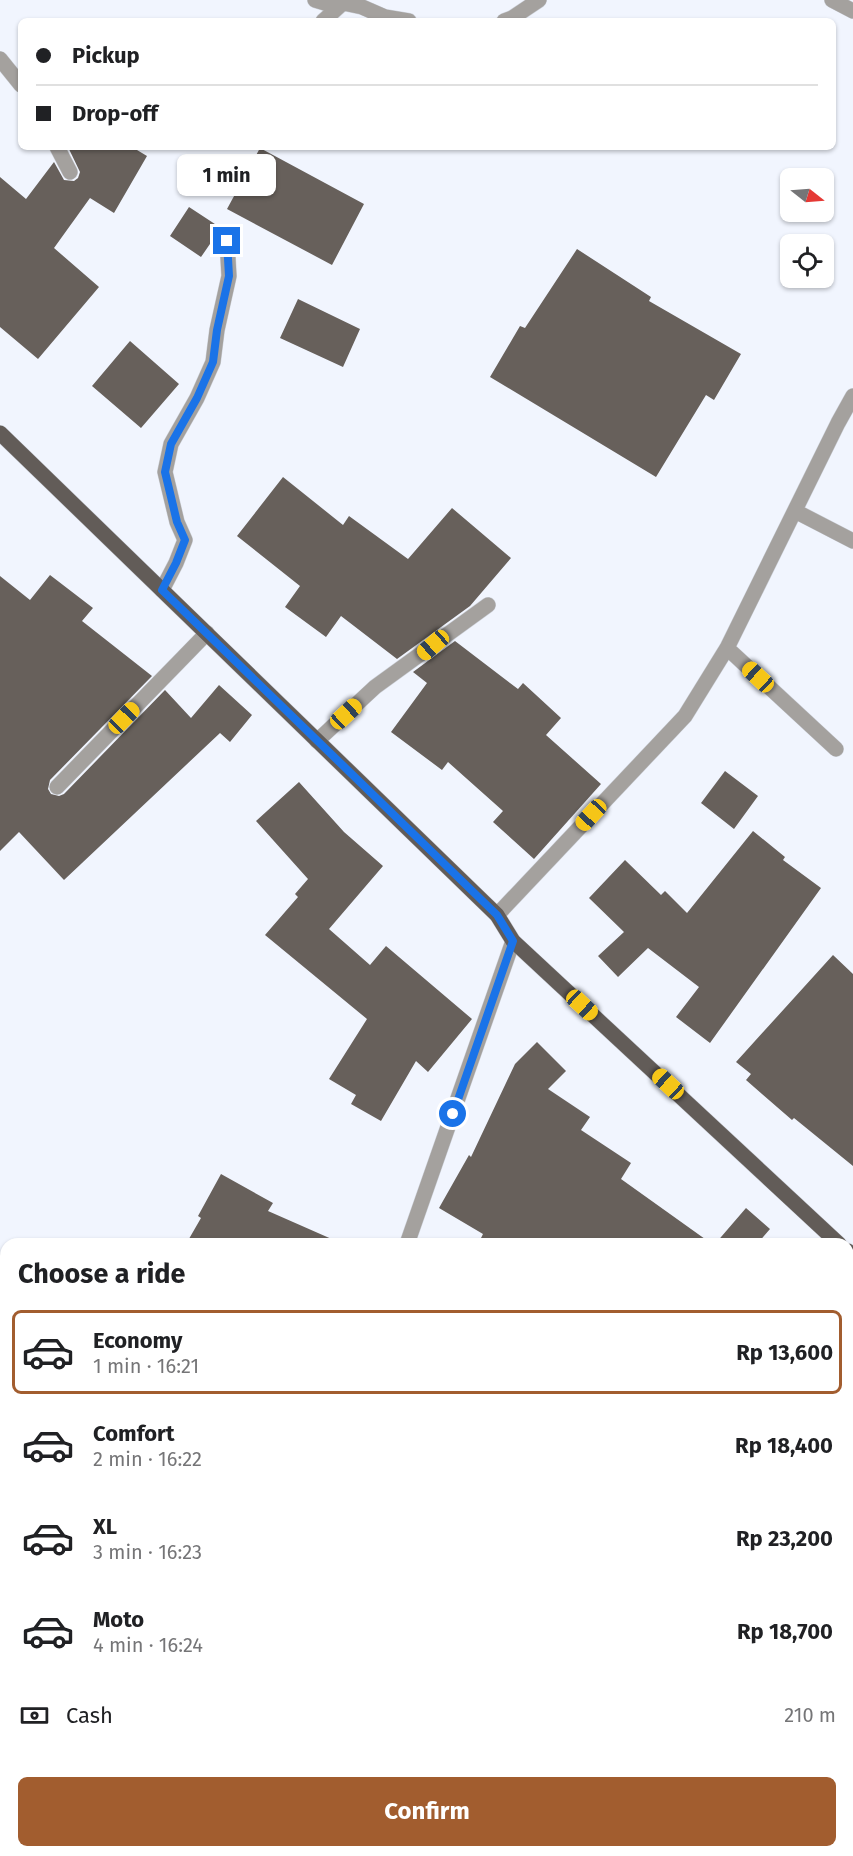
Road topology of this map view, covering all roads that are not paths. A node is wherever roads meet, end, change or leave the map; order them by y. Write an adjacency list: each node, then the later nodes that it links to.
1 (315, 0): 4 (street)
2 (539, 0): 8 (street)
3 (832, 0): 5 (street)
4 (338, 8): 6 (street); 7 (street)
5 (853, 11)
6 (326, 18)
7 (391, 18)
8 (512, 18)
9 (0, 59): 10 (street)
10 (18, 81)
11 (59, 150): 12 (street)
12 (70, 172)
13 (227, 241): 18 (street)
14 (853, 396): 16 (street)
15 (0, 433): 18 (main road)
16 (795, 511): 17 (street); 21 (street)
17 (853, 541)
18 (162, 590): 20 (main road)
19 (488, 605): 22 (street)
20 (207, 633): 22 (main road); 24 (street)
21 (727, 648): 23 (street); 25 (street)
22 (317, 741): 25 (main road)
23 (836, 749)
24 (57, 787)
25 (497, 915): 26 (main road)
26 (513, 941): 27 (street); 28 (main road)
27 (409, 1238)
28 (833, 1238)

